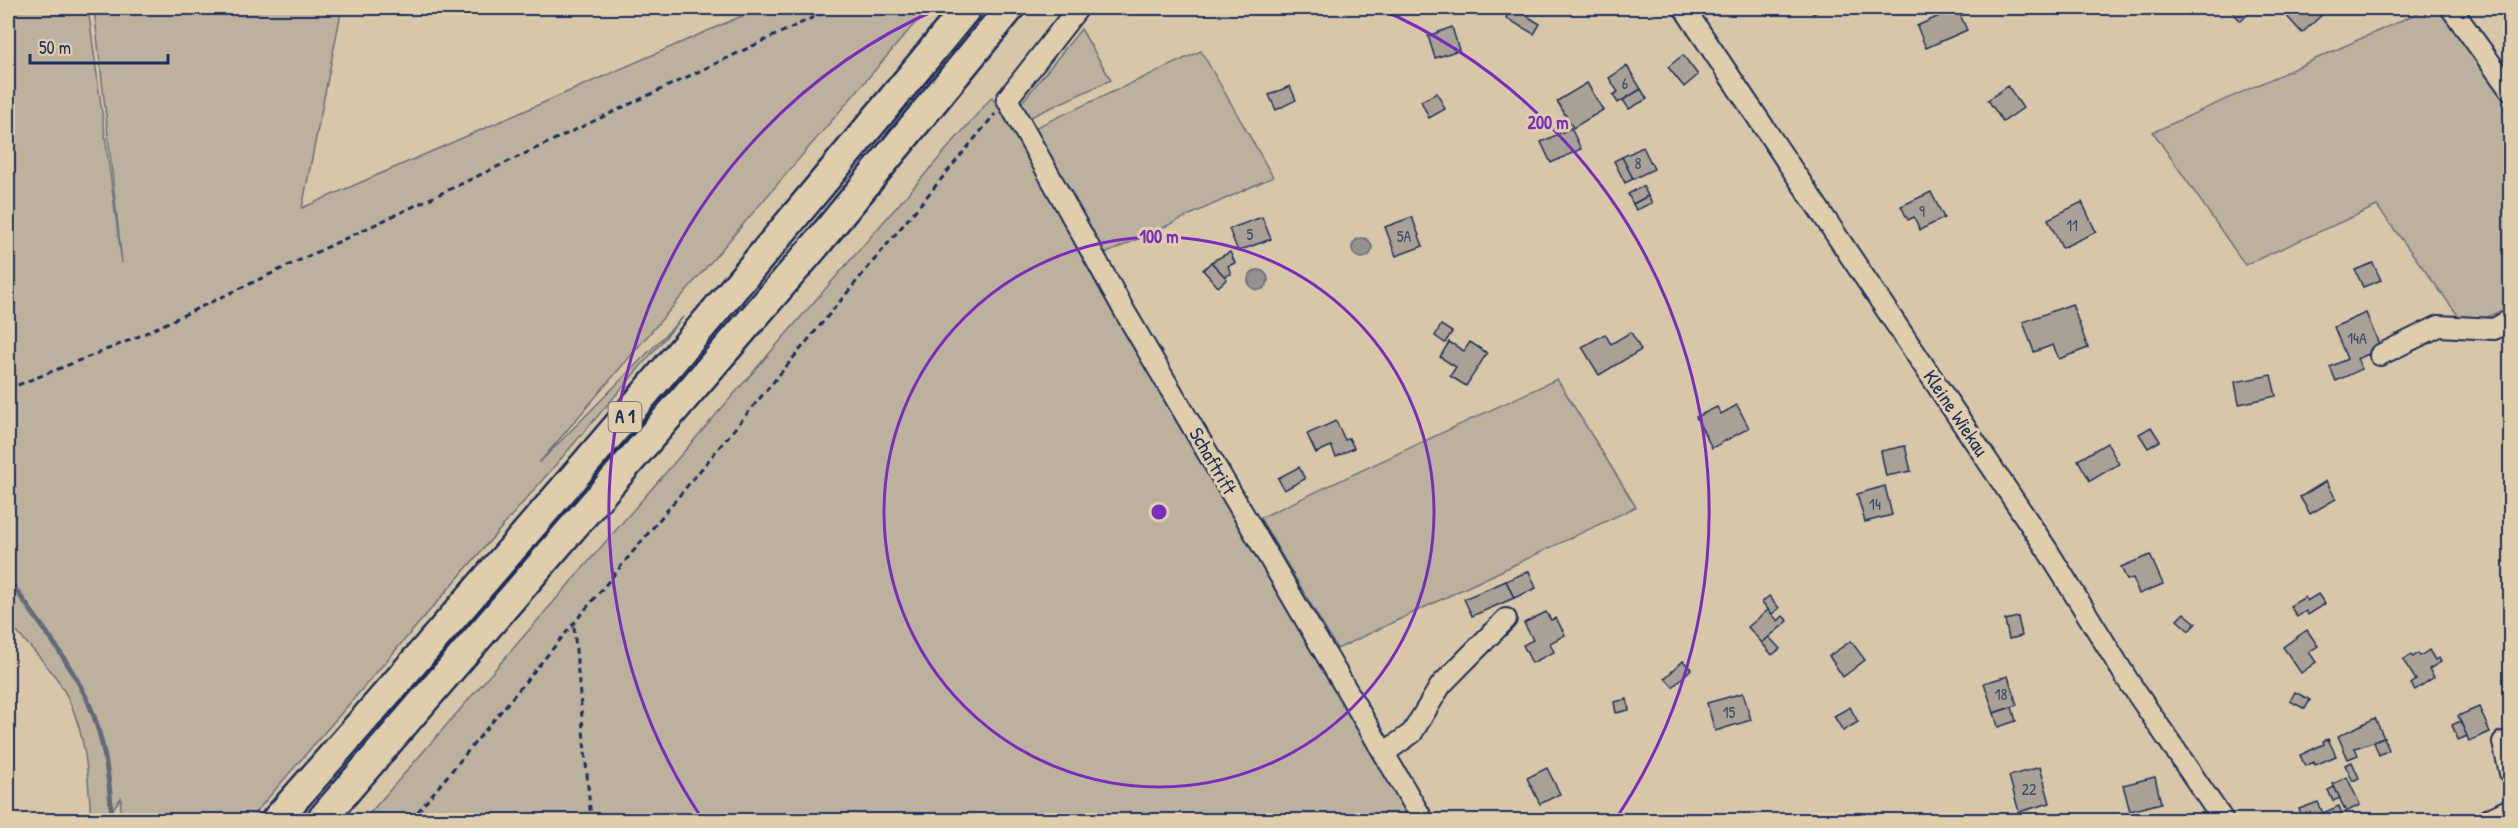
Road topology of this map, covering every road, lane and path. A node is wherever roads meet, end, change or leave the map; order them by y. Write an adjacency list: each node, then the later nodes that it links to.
1 (833, 8): 11 (path)
2 (967, 8): 18 (highway, A 1)
3 (1010, 8): 19 (highway, A 1)
4 (1078, 8): 8 (street)
5 (1684, 8): 23 (street, Kleine Wiekau)
6 (2451, 8): 7 (street)
7 (2511, 90)
8 (1007, 99): 13 (path); 15 (street, Schaftrift)
9 (2511, 320): 10 (street)
10 (2380, 355)
11 (8, 389)
12 (1506, 619): 15 (street)
13 (574, 627): 20 (path); 21 (path)
14 (2503, 742): 16 (street)
15 (1384, 753): 22 (street, Schaftrift)
16 (2511, 773)
17 (2511, 809): 24 (street)
18 (276, 820)
19 (321, 820)
20 (411, 820)
21 (591, 820)
22 (1423, 820)
23 (2223, 820)
24 (2487, 820)

